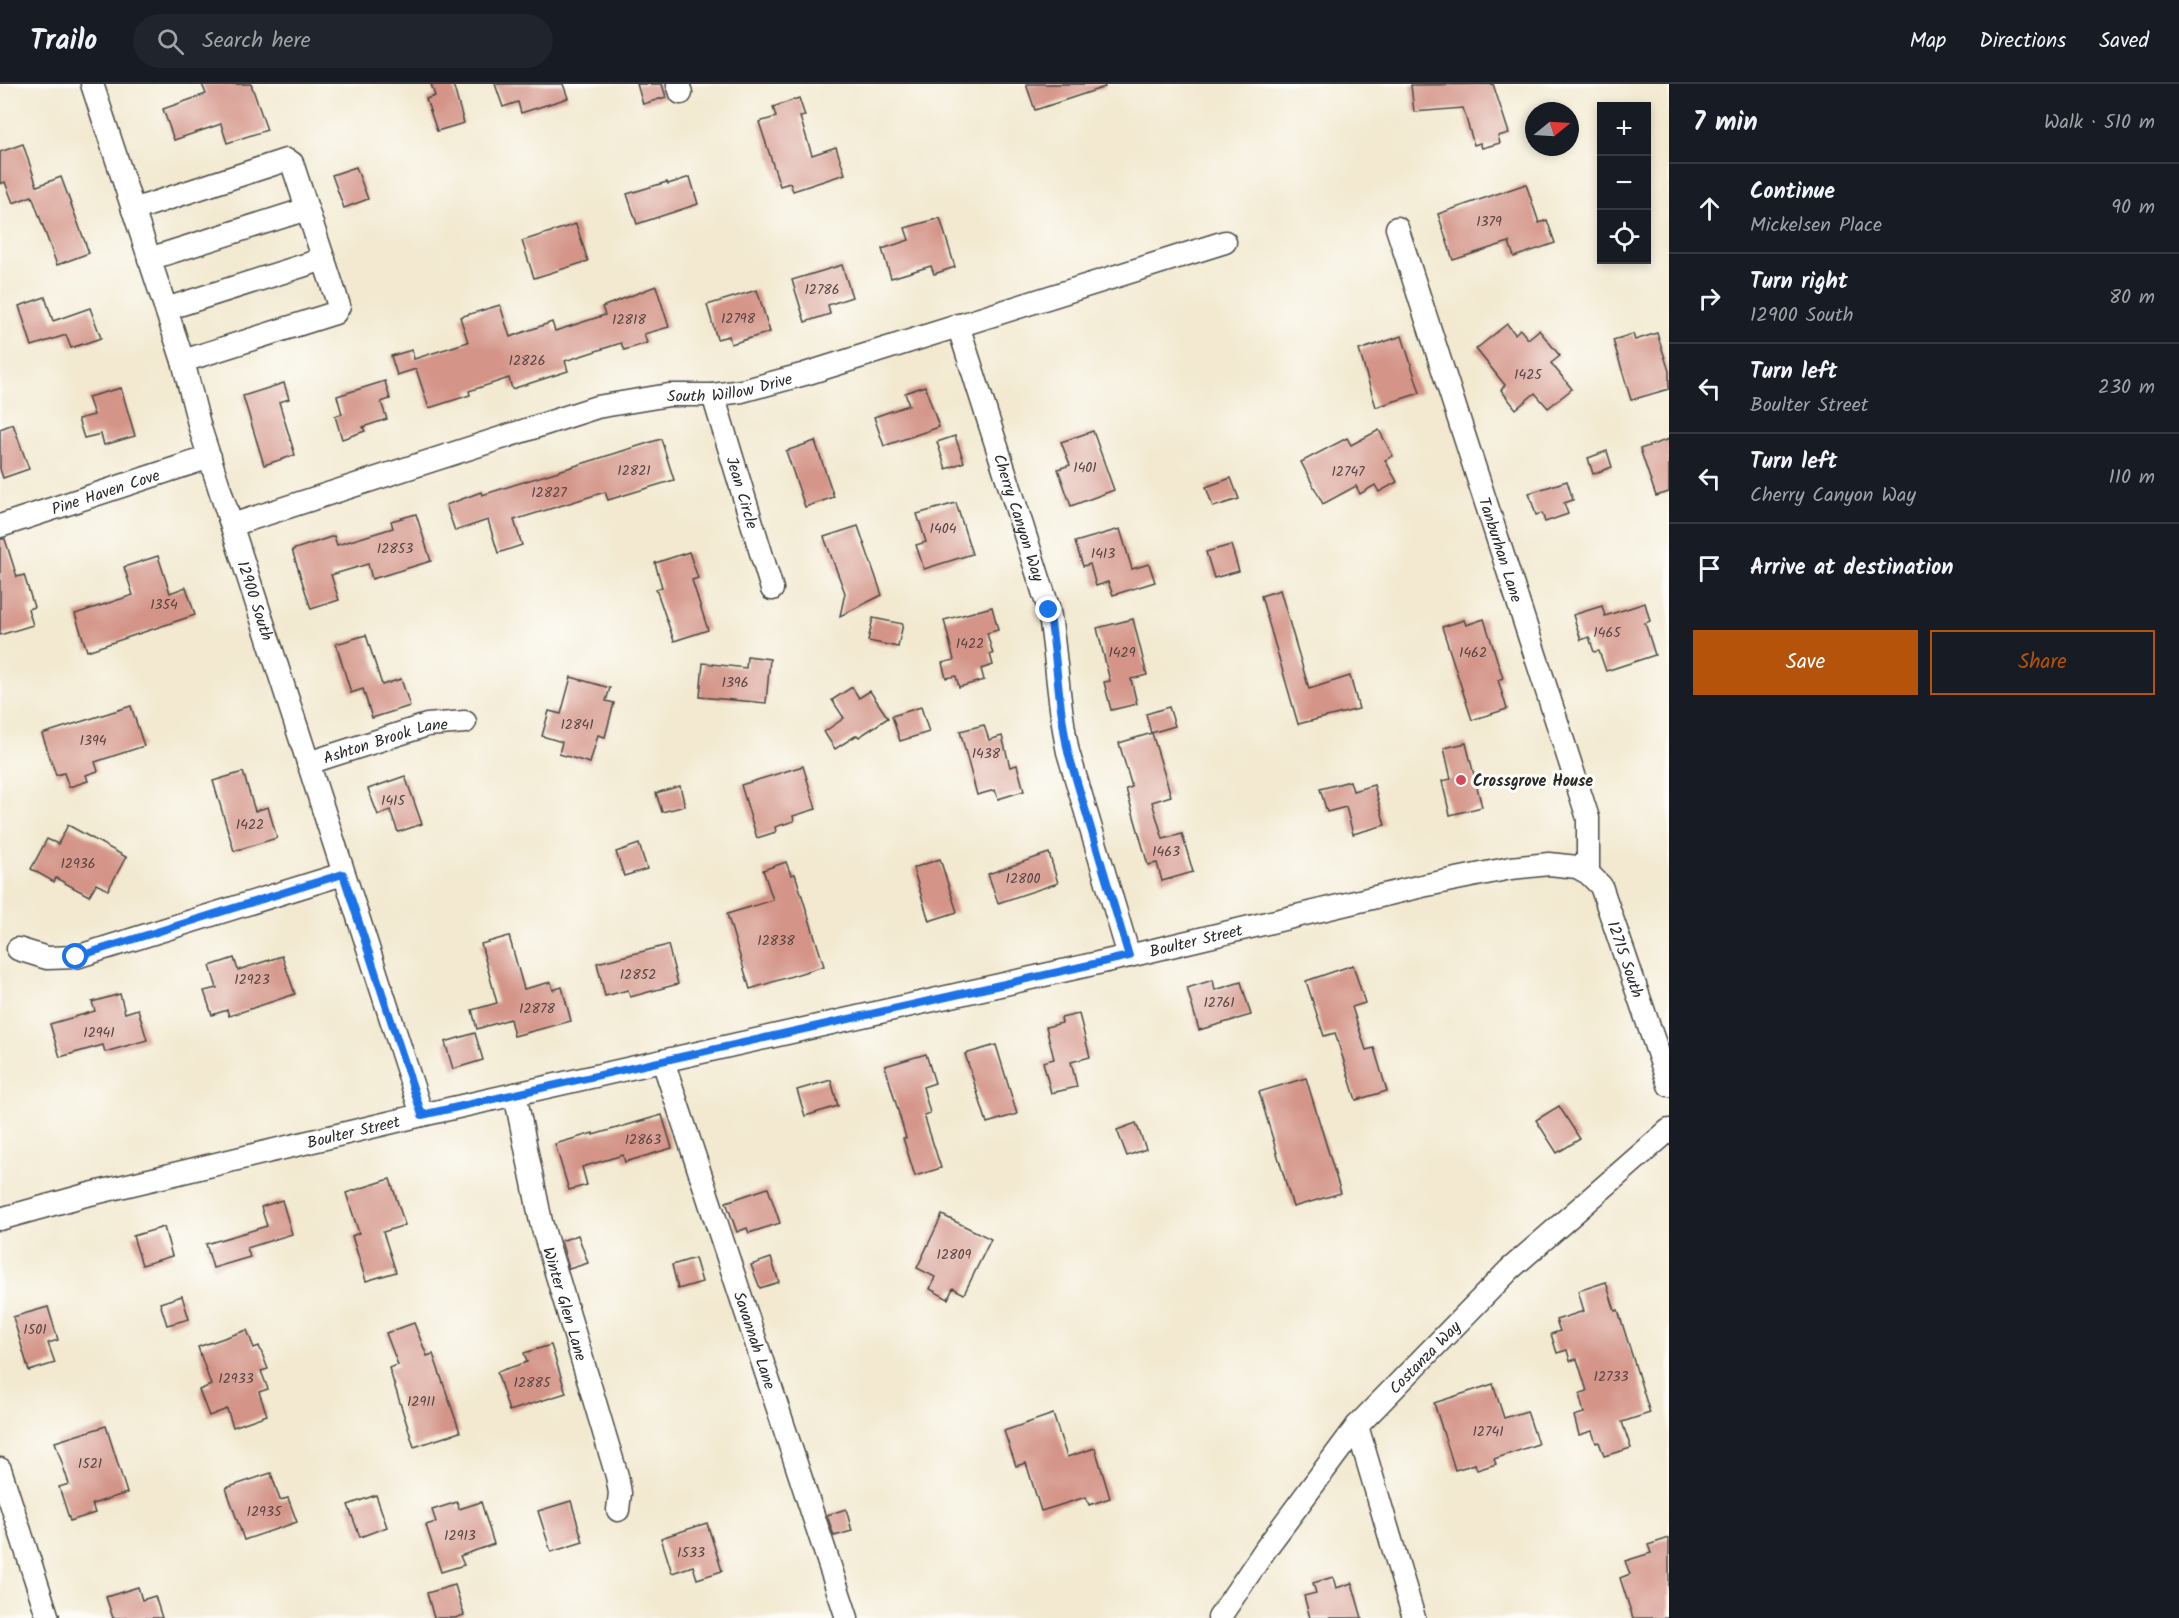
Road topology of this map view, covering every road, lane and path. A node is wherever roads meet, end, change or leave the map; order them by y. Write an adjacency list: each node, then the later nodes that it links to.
1 (92, 84): 3 (street, 12900 South)
2 (307, 209): 3 (street); 6 (street); 7 (street)
3 (133, 210): 6 (street, 12900 South)
4 (1397, 228): 18 (street, Tanburhan Lane)
5 (1225, 242): 9 (street, South Willow Drive)
6 (149, 259): 8 (street, 12900 South)
7 (324, 259): 8 (street); 10 (street)
8 (166, 309): 10 (street, 12900 South)
9 (958, 325): 11 (street, South Willow Drive); 21 (street, Cherry Canyon Way)
10 (183, 361): 12 (street, 12900 South)
11 (713, 395): 13 (street, South Willow Drive); 15 (street, Jean Circle)
12 (210, 457): 13 (street, 12900 South); 14 (street, Pine Haven Cove)
13 (232, 525): 17 (street, 12900 South)
14 (0, 526)
15 (772, 589)
16 (465, 722): 17 (street, Ashton Brook Lane)
17 (308, 764): 19 (street, 12900 South)
18 (1588, 873): 21 (street, Boulter Street); 23 (street, 12715 South)
19 (343, 874): 20 (street); 25 (street, 12900 South)
20 (18, 949)
21 (1129, 956): 22 (street, Boulter Street)
22 (663, 1061): 24 (street, Boulter Street); 32 (street, Savannah Lane)
23 (1669, 1085)
24 (515, 1094): 25 (street, Boulter Street); 30 (street, Winter Glen Lane)
25 (422, 1115): 27 (street, Boulter Street)
26 (1669, 1130): 28 (street, Costanza Way)
27 (0, 1219)
28 (1357, 1426): 33 (street, Costanza Way); 34 (street)
29 (0, 1469): 31 (street)
30 (618, 1510)
31 (48, 1618)
32 (847, 1618)
33 (1218, 1618)
34 (1414, 1618)

